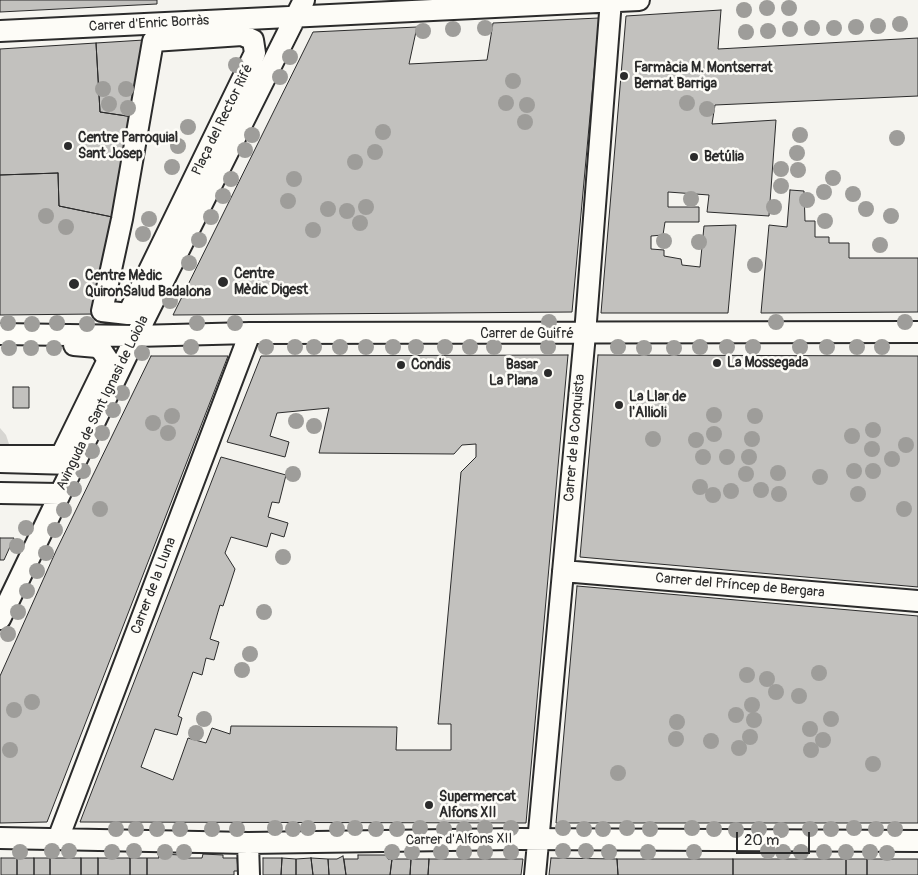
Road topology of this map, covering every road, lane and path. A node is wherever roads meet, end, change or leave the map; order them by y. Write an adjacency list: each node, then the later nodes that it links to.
1 (639, 0): 2 (street, Carrer d'Enric Borràs)
2 (611, 1): 3 (street, Carrer d'Enric Borràs); 9 (street, Carrer de la Conquista)
3 (301, 8): 4 (street, Carrer d'Enric Borràs); 10 (street, Avinguda de Sant Ignasi de Loiola)
4 (0, 31)
5 (104, 306): 5 (street, Plaça del Rector Rifé)
6 (250, 332): 9 (street, Carrer de Guifré); 10 (street, Carrer de Guifré); 21 (street, Carrer de la Lluna)
7 (918, 332): 9 (street, Carrer de Guifré)
8 (0, 334): 10 (street, Carrer de Guifré)
9 (585, 334): 17 (street, Carrer de la Conquista)
10 (136, 336): 14 (street, Avinguda de Sant Ignasi de Loiola)
11 (0, 345): 12 (street)
12 (0, 456)
13 (0, 467): 14 (lane)
14 (72, 469): 16 (street, Avinguda de Sant Ignasi de Loiola)
15 (0, 493): 16 (street)
16 (58, 494): 19 (street, Avinguda de Sant Ignasi de Loiola)
17 (563, 571): 18 (street, Carrer del Príncep de Bergara); 22 (street, Carrer de la Conquista)
18 (918, 601)
19 (0, 619)
20 (0, 838): 21 (street, Carrer d'Alfons XII)
21 (58, 839): 24 (street, Carrer d'Alfons XII)
22 (538, 839): 23 (street, Carrer d'Alfons XII); 24 (street, Carrer d'Alfons XII); 26 (street, Carrer de la Conquista)
23 (918, 841)
24 (248, 843): 25 (street)
25 (249, 875)
26 (535, 875)

